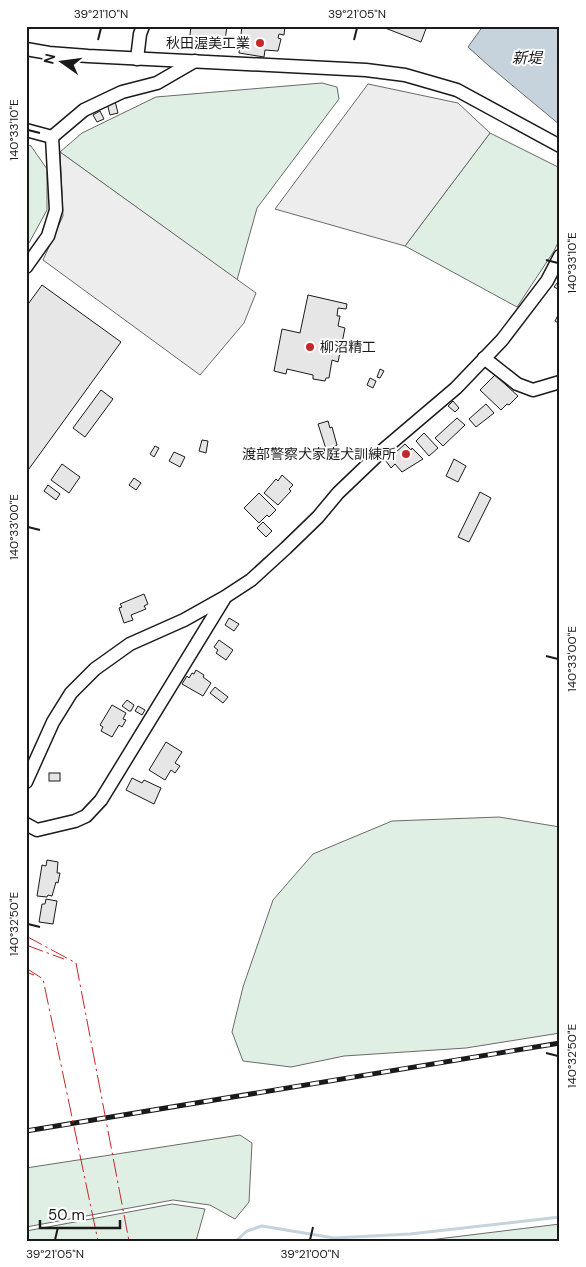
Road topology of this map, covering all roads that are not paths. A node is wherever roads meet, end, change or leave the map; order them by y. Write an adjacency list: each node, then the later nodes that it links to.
1 (143, 26): 3 (street)
2 (26, 49): 3 (street)
3 (137, 59): 4 (street)
4 (195, 61): 6 (street); 7 (street)
5 (26, 130): 6 (street)
6 (52, 137): 9 (street)
7 (560, 146)
8 (560, 256): 10 (street)
9 (26, 266)
10 (484, 358): 11 (street); 12 (street)
11 (560, 382)
12 (225, 597): 13 (street); 14 (street)
13 (26, 782)
14 (26, 824)

